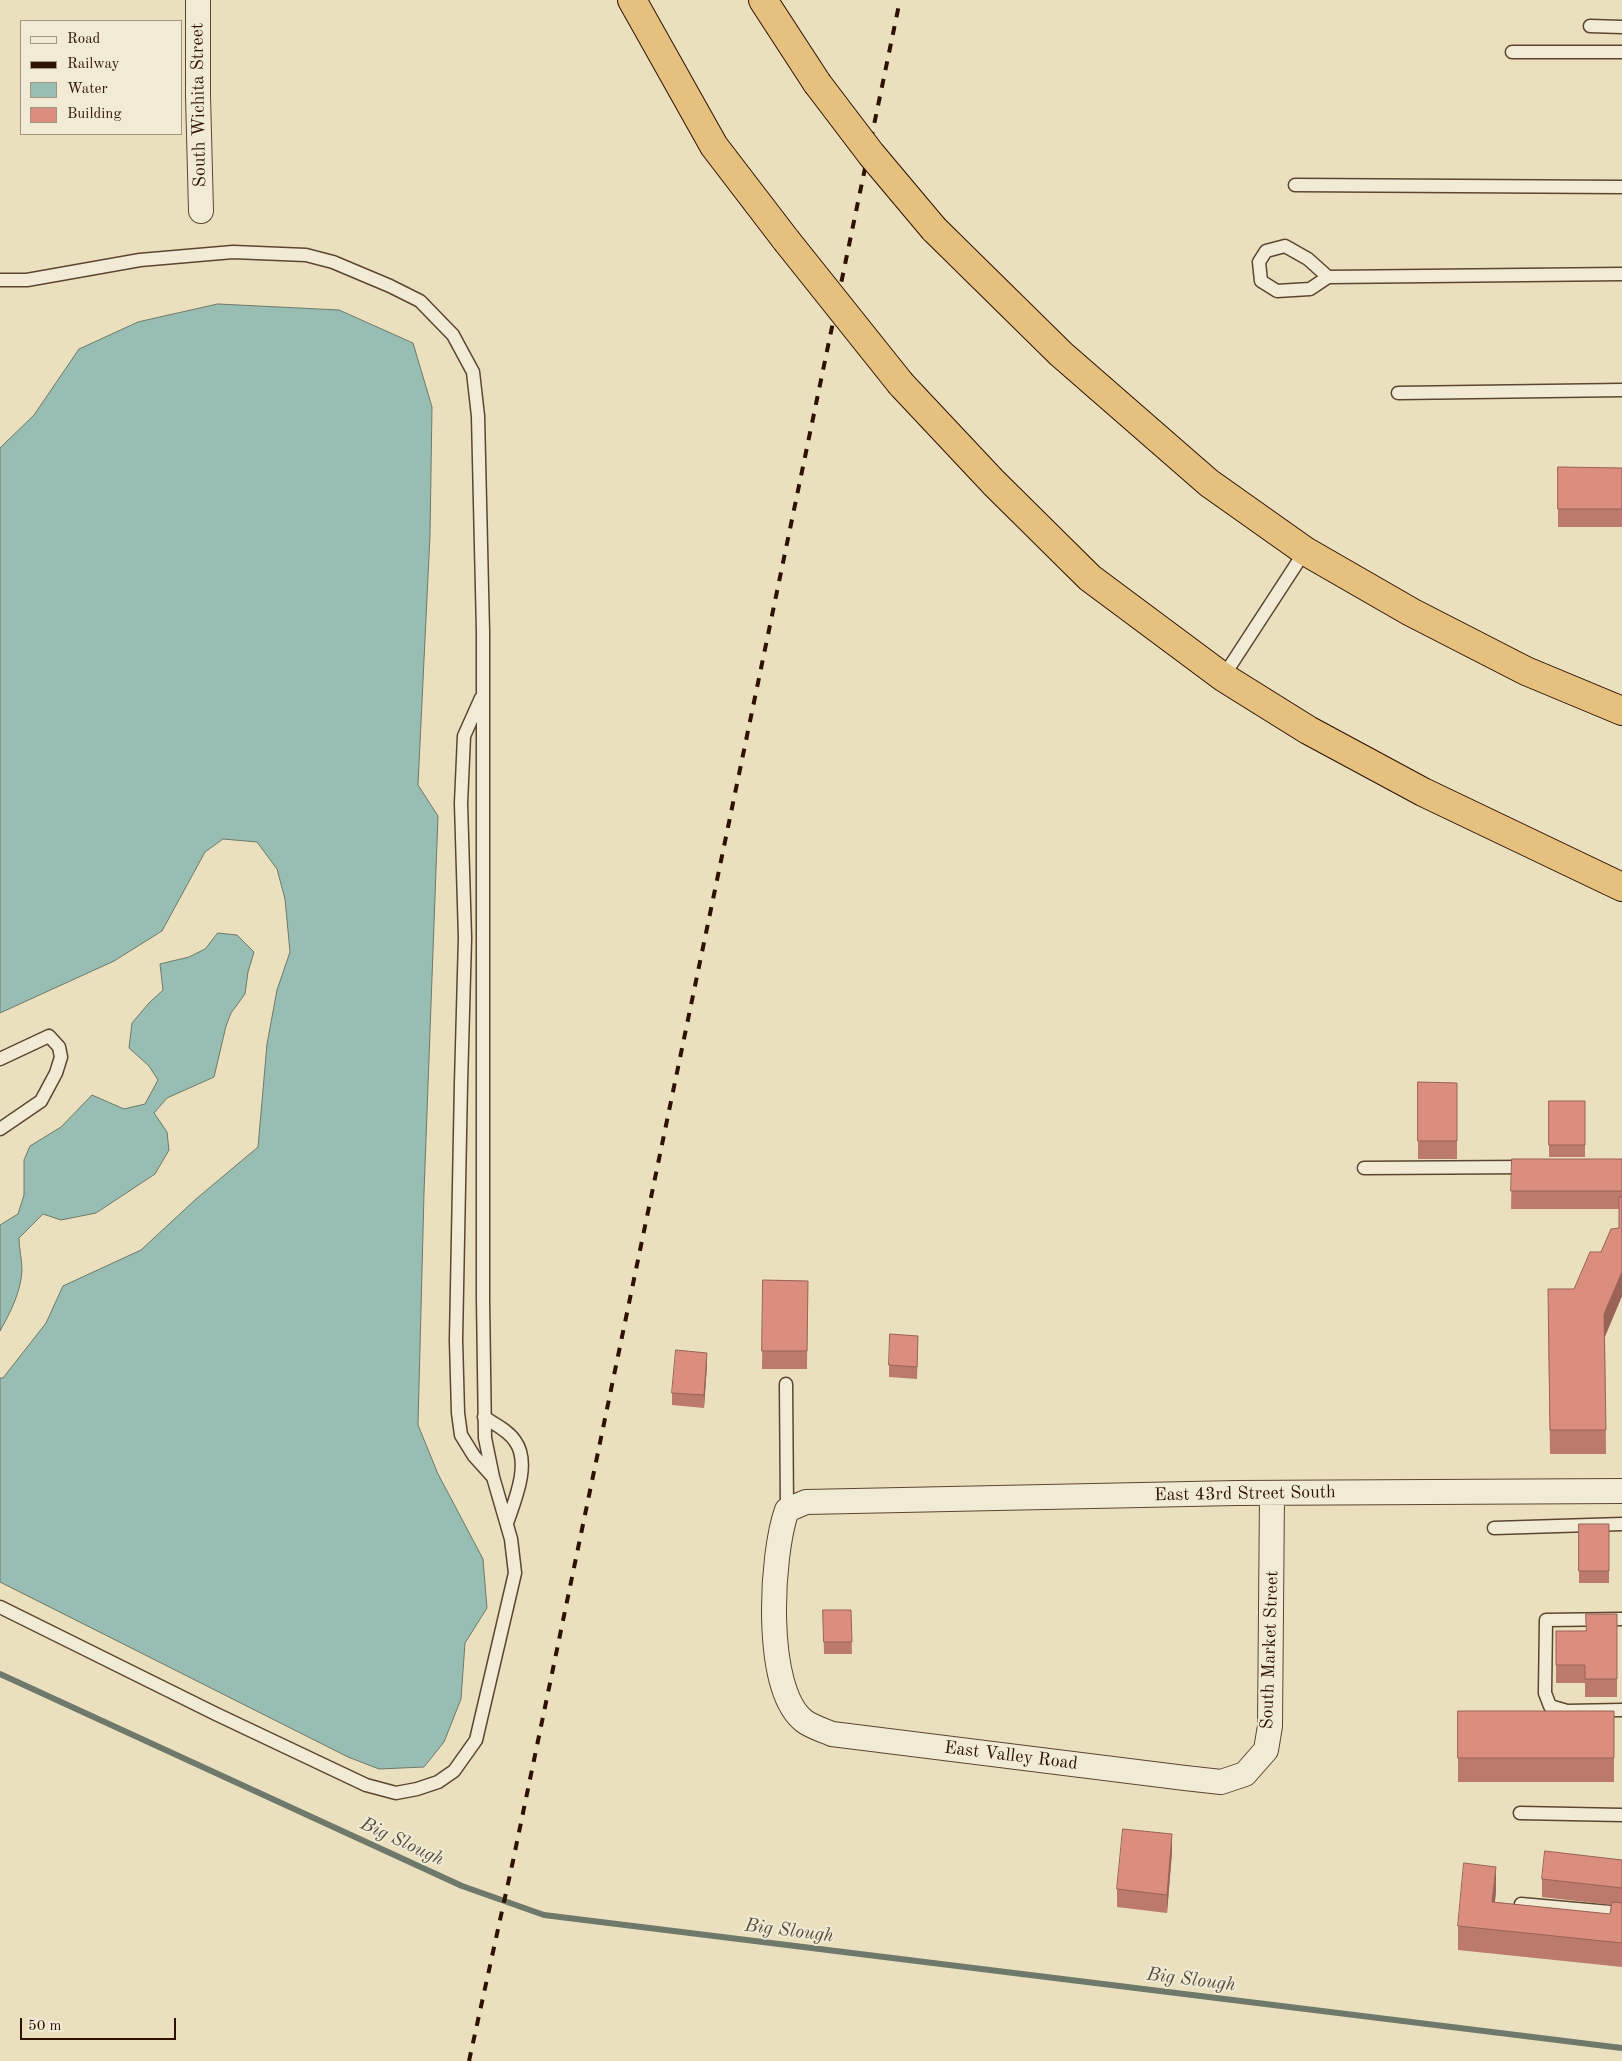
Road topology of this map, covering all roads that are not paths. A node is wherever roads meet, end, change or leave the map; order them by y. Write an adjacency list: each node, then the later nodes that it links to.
1 (198, 0): 10 (street, South Wichita Street)
2 (632, 0): 17 (highway, bridge)
3 (763, 0): 16 (highway, bridge)
4 (1590, 26): 5 (lane)
5 (1622, 27)
6 (1512, 52): 7 (lane)
7 (1622, 52)
8 (1296, 185): 9 (lane)
9 (1622, 187)
10 (201, 211)
11 (1622, 274): 12 (lane)
12 (1328, 277): 12 (lane)
13 (0, 280): 18 (lane)
14 (1622, 390): 15 (lane)
15 (1398, 393)
16 (1305, 550): 17 (lane); 19 (highway)
17 (1223, 677): 20 (highway)
18 (483, 693): 26 (lane); 27 (lane)
19 (1622, 711)
20 (1622, 887)
21 (0, 1059): 22 (lane)
22 (0, 1129)
23 (1542, 1167): 24 (lane)
24 (1364, 1168)
25 (786, 1384): 30 (lane)
26 (484, 1417): 27 (lane); 31 (lane)
27 (493, 1477): 31 (lane)
28 (1622, 1491): 29 (street, East 43rd Street South)
29 (1272, 1493): 30 (street, East 43rd Street South); 37 (street, South Market Street)
30 (787, 1510): 37 (street, East Valley Road)
31 (507, 1524): 34 (lane)
32 (1622, 1524): 33 (lane)
33 (1494, 1528)
34 (0, 1607)
35 (1622, 1619): 36 (lane)
36 (1622, 1710)
37 (1221, 1782)
38 (1520, 1813): 39 (lane)
39 (1622, 1815)
40 (1522, 1904): 41 (lane)
41 (1622, 1914)

